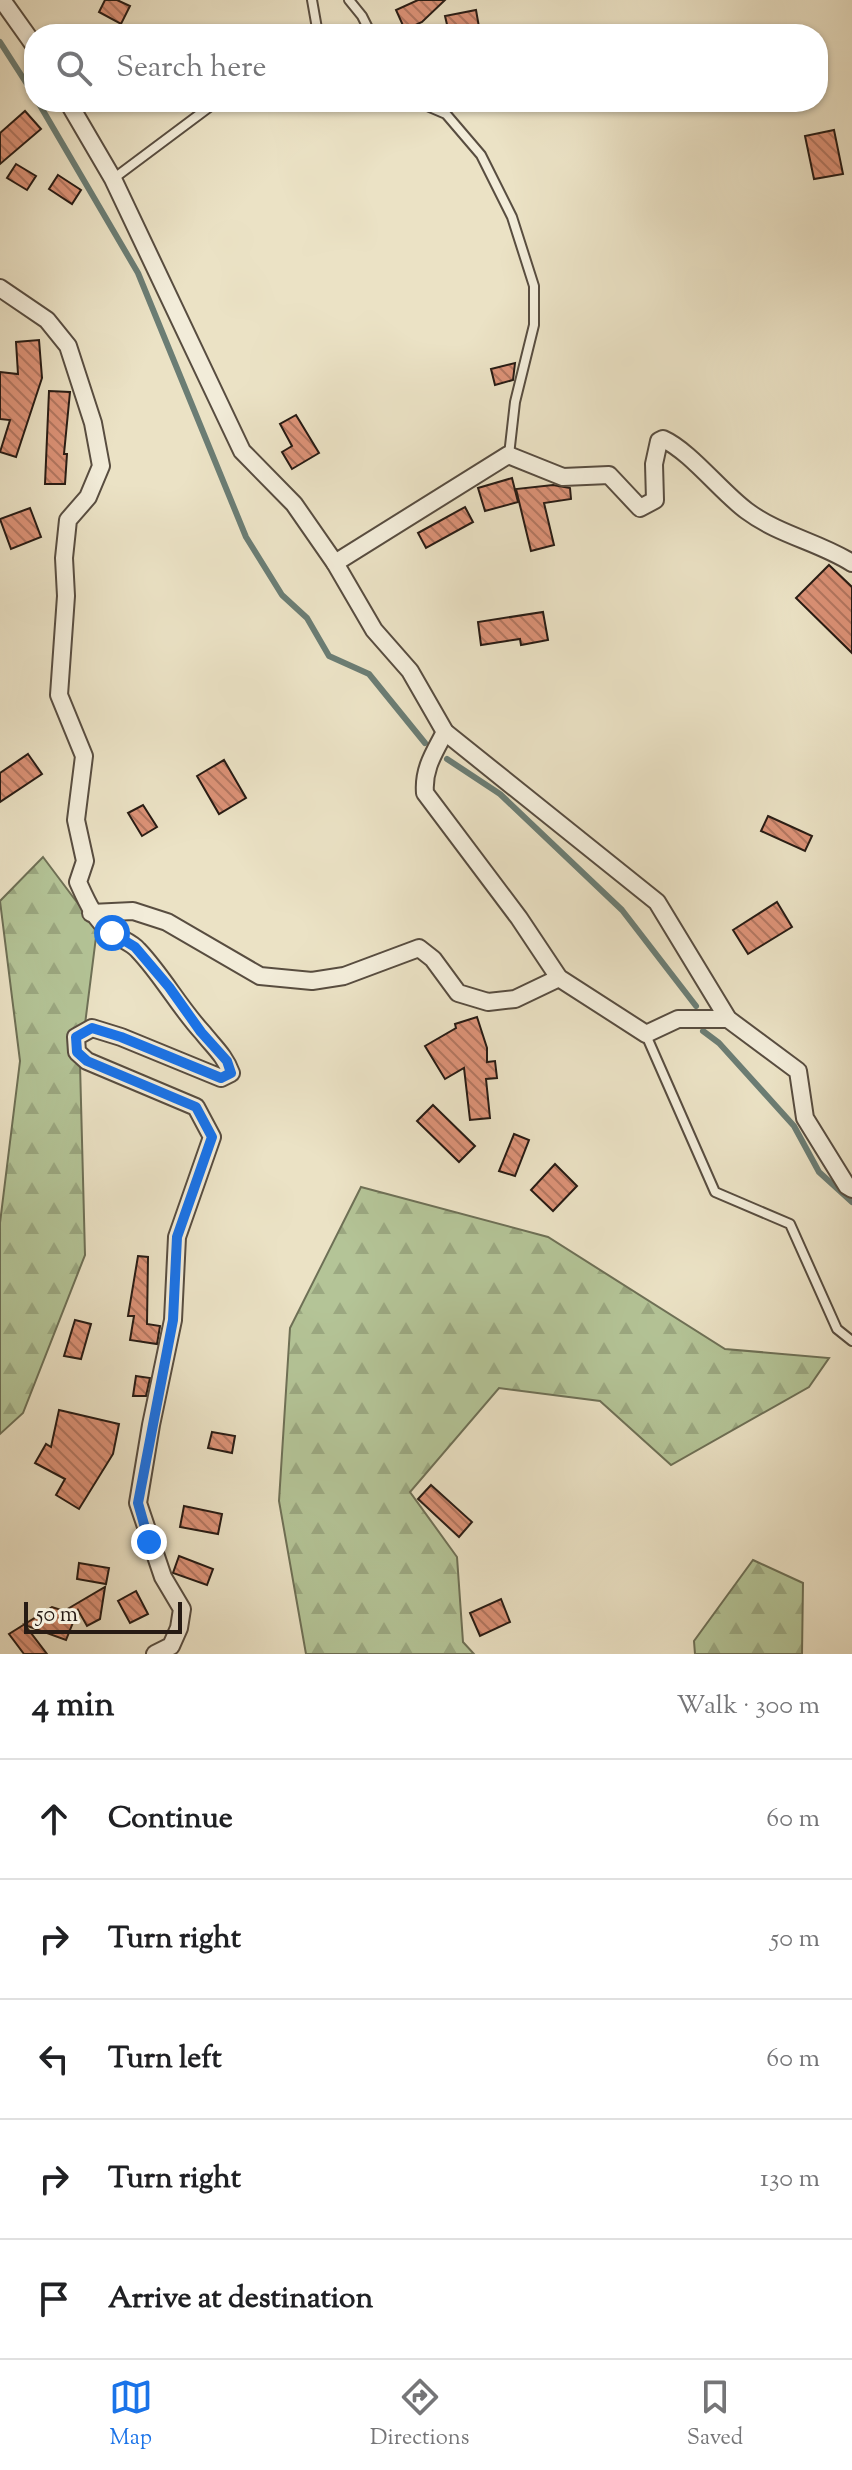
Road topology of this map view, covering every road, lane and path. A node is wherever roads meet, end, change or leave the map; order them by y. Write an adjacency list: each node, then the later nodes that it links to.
1 (2, 0): 6 (street)
2 (312, 0): 4 (lane)
3 (349, 0): 5 (lane)
4 (316, 24)
5 (366, 24)
6 (24, 31)
7 (74, 112): 10 (street)
8 (203, 112): 10 (lane)
9 (441, 112): 12 (lane)
10 (113, 179): 13 (street)
11 (5, 292): 16 (street)
12 (508, 455): 13 (street); 14 (street)
13 (335, 563): 15 (street)
14 (852, 563)
15 (445, 732): 17 (street); 18 (street)
16 (91, 913): 17 (street); 22 (street)
17 (559, 978): 19 (street)
18 (728, 1019): 19 (street); 20 (street)
19 (646, 1034): 21 (lane)
20 (852, 1189)
21 (852, 1341)
22 (155, 1654)

